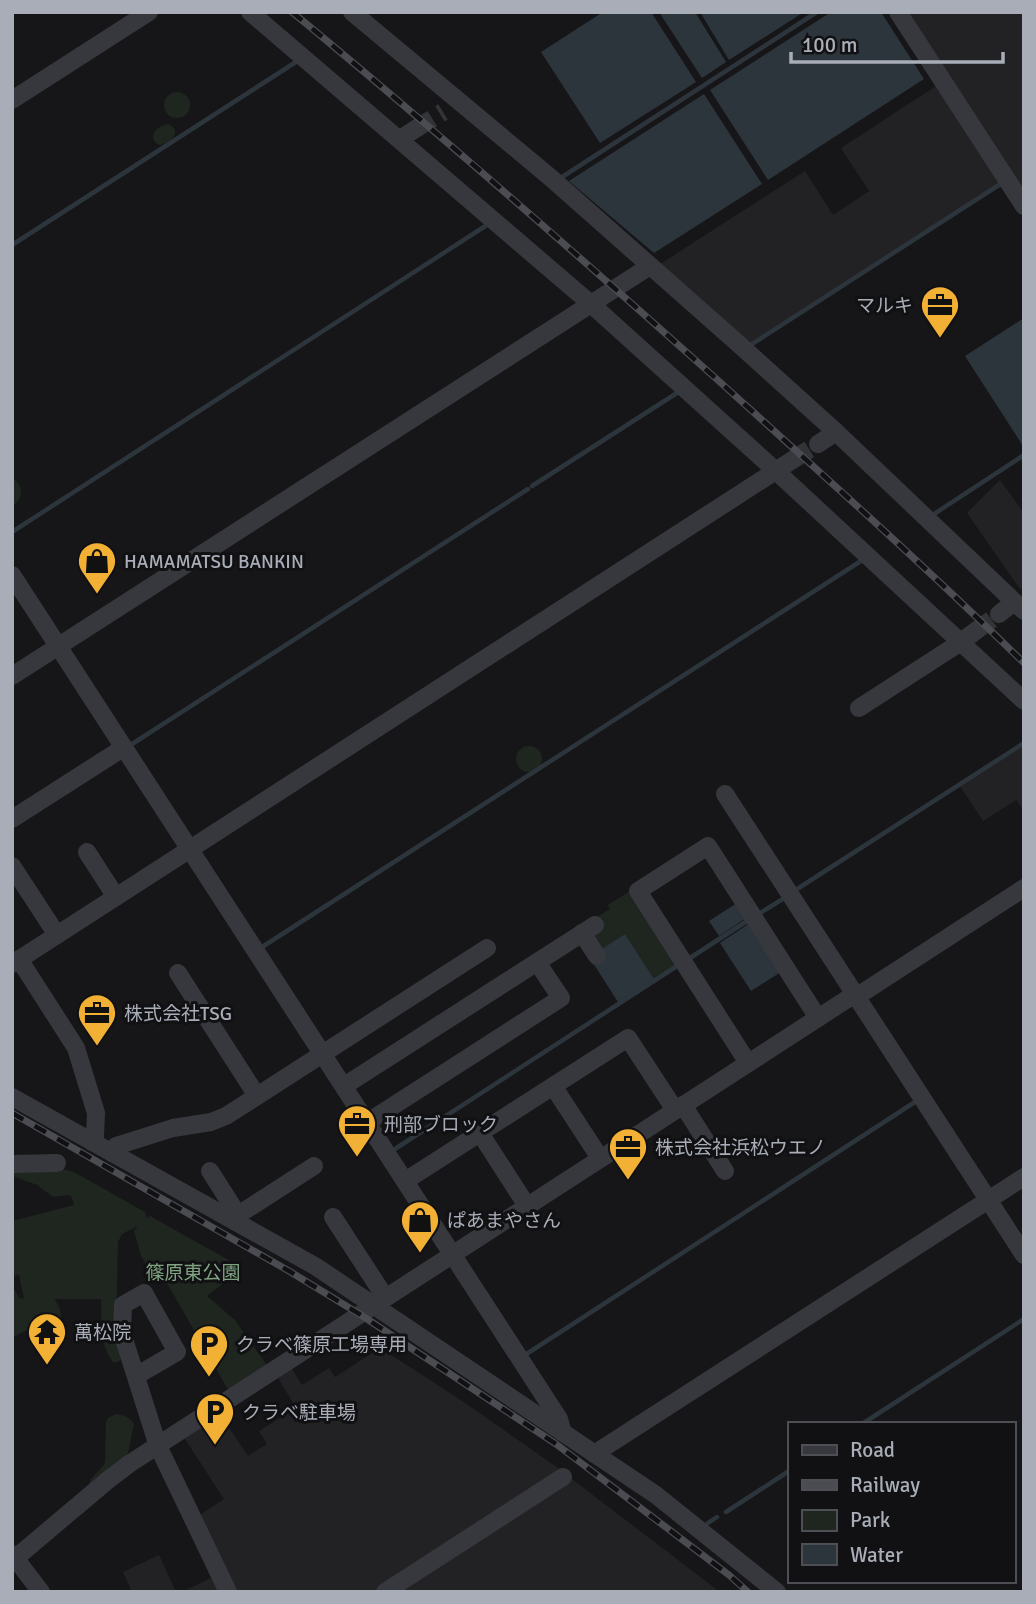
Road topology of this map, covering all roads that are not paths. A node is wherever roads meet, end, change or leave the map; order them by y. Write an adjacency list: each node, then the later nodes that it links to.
1 (149, 12): 5 (street)
2 (250, 12): 7 (street)
3 (352, 12): 9 (street)
4 (898, 12): 8 (street)
5 (12, 100)
6 (417, 128): 7 (street)
7 (400, 139): 10 (street)
8 (1024, 206)
9 (650, 266): 10 (street); 11 (street)
10 (591, 304): 14 (street); 20 (street)
11 (836, 432): 12 (street); 16 (street)
12 (818, 444)
13 (794, 459): 14 (street)
14 (776, 471): 19 (street); 27 (street)
15 (12, 575): 20 (street)
16 (1019, 607): 17 (street)
17 (999, 614)
18 (977, 630): 19 (street)
19 (961, 642): 22 (street); 23 (street)
20 (59, 647): 21 (street); 24 (street)
21 (12, 676)
22 (1024, 701)
23 (859, 708)
24 (123, 748): 26 (street); 27 (street)
25 (725, 794): 38 (street)
26 (12, 819)
27 (189, 849): 31 (street); 40 (street)
28 (87, 852): 31 (street)
29 (12, 866): 32 (street)
30 (1024, 888): 38 (street)
31 (116, 897): 32 (street)
32 (57, 935): 35 (street)
33 (487, 948): 40 (street)
34 (597, 956): 36 (street)
35 (16, 961): 49 (street)
36 (537, 962): 42 (street); 47 (street)
37 (178, 982): 44 (street)
38 (855, 996): 39 (street); 59 (street)
39 (818, 1018): 41 (street); 41 (street)
40 (323, 1054): 42 (street); 44 (street)
41 (748, 1063): 46 (street)
42 (344, 1086): 47 (street)
43 (553, 1086): 46 (street); 48 (street); 51 (street)
44 (257, 1096): 50 (street)
45 (12, 1097): 49 (street)
46 (679, 1108): 51 (street); 56 (street)
47 (368, 1122): 58 (street)
48 (480, 1133): 58 (street); 60 (street)
49 (92, 1142): 50 (street)
50 (112, 1153): 62 (street)
51 (600, 1158): 60 (street)
52 (57, 1163): 53 (street)
53 (12, 1164)
54 (314, 1166): 62 (street)
55 (210, 1171): 62 (street)
56 (725, 1171)
57 (1024, 1177): 59 (street)
58 (405, 1181): 63 (street)
59 (988, 1200): 64 (street); 69 (street)
60 (527, 1206): 63 (street)
61 (333, 1217): 65 (street)
62 (236, 1218): 65 (street)
63 (452, 1254): 65 (street); 67 (street)
64 (1024, 1255)
65 (380, 1302): 67 (street); 68 (street)
66 (136, 1376): 68 (street)
67 (563, 1433): 69 (street)
68 (158, 1446): 71 (street); 73 (street)
69 (594, 1454): 75 (street)
70 (563, 1477): 74 (street)
71 (13, 1557): 72 (street)
72 (41, 1592)
73 (228, 1592)
74 (385, 1592)
75 (777, 1592)

